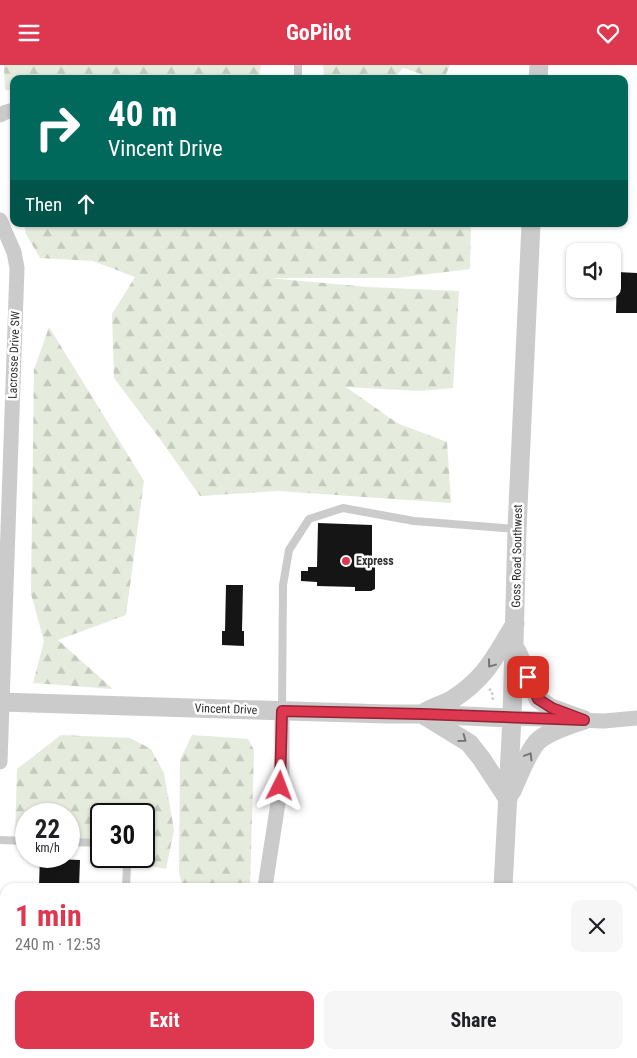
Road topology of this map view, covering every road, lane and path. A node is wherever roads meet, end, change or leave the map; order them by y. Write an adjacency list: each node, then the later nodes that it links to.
1 (0, 220): 7 (street, Lacrosse Drive SW)
2 (531, 227): 3 (street, Goss Road Southwest)
3 (517, 529): 4 (street, Goss Road Southwest); 9 (lane)
4 (516, 622): 5 (street, Goss Road Southwest); 10 (street, one-way to 10)
5 (515, 646): 11 (street, Goss Road Southwest); 13 (street)
6 (483, 685): 8 (path)
7 (1, 702): 9 (street, Vincent Drive); 14 (street, Lacrosse Drive SW)
8 (492, 702)
9 (282, 711): 10 (street, Vincent Drive); 20 (street)
10 (422, 714): 11 (street, Vincent Drive); 15 (street, one-way to 15)
11 (512, 718): 13 (street); 15 (street, Goss Road Southwest)
12 (637, 718): 13 (street)
13 (584, 720): 15 (street, one-way to 13)
14 (0, 762)
15 (508, 799): 21 (street, Goss Road Southwest)
16 (0, 840): 17 (lane)
17 (15, 841)
18 (127, 868): 19 (lane)
19 (126, 883)
20 (266, 883)
21 (503, 883)

